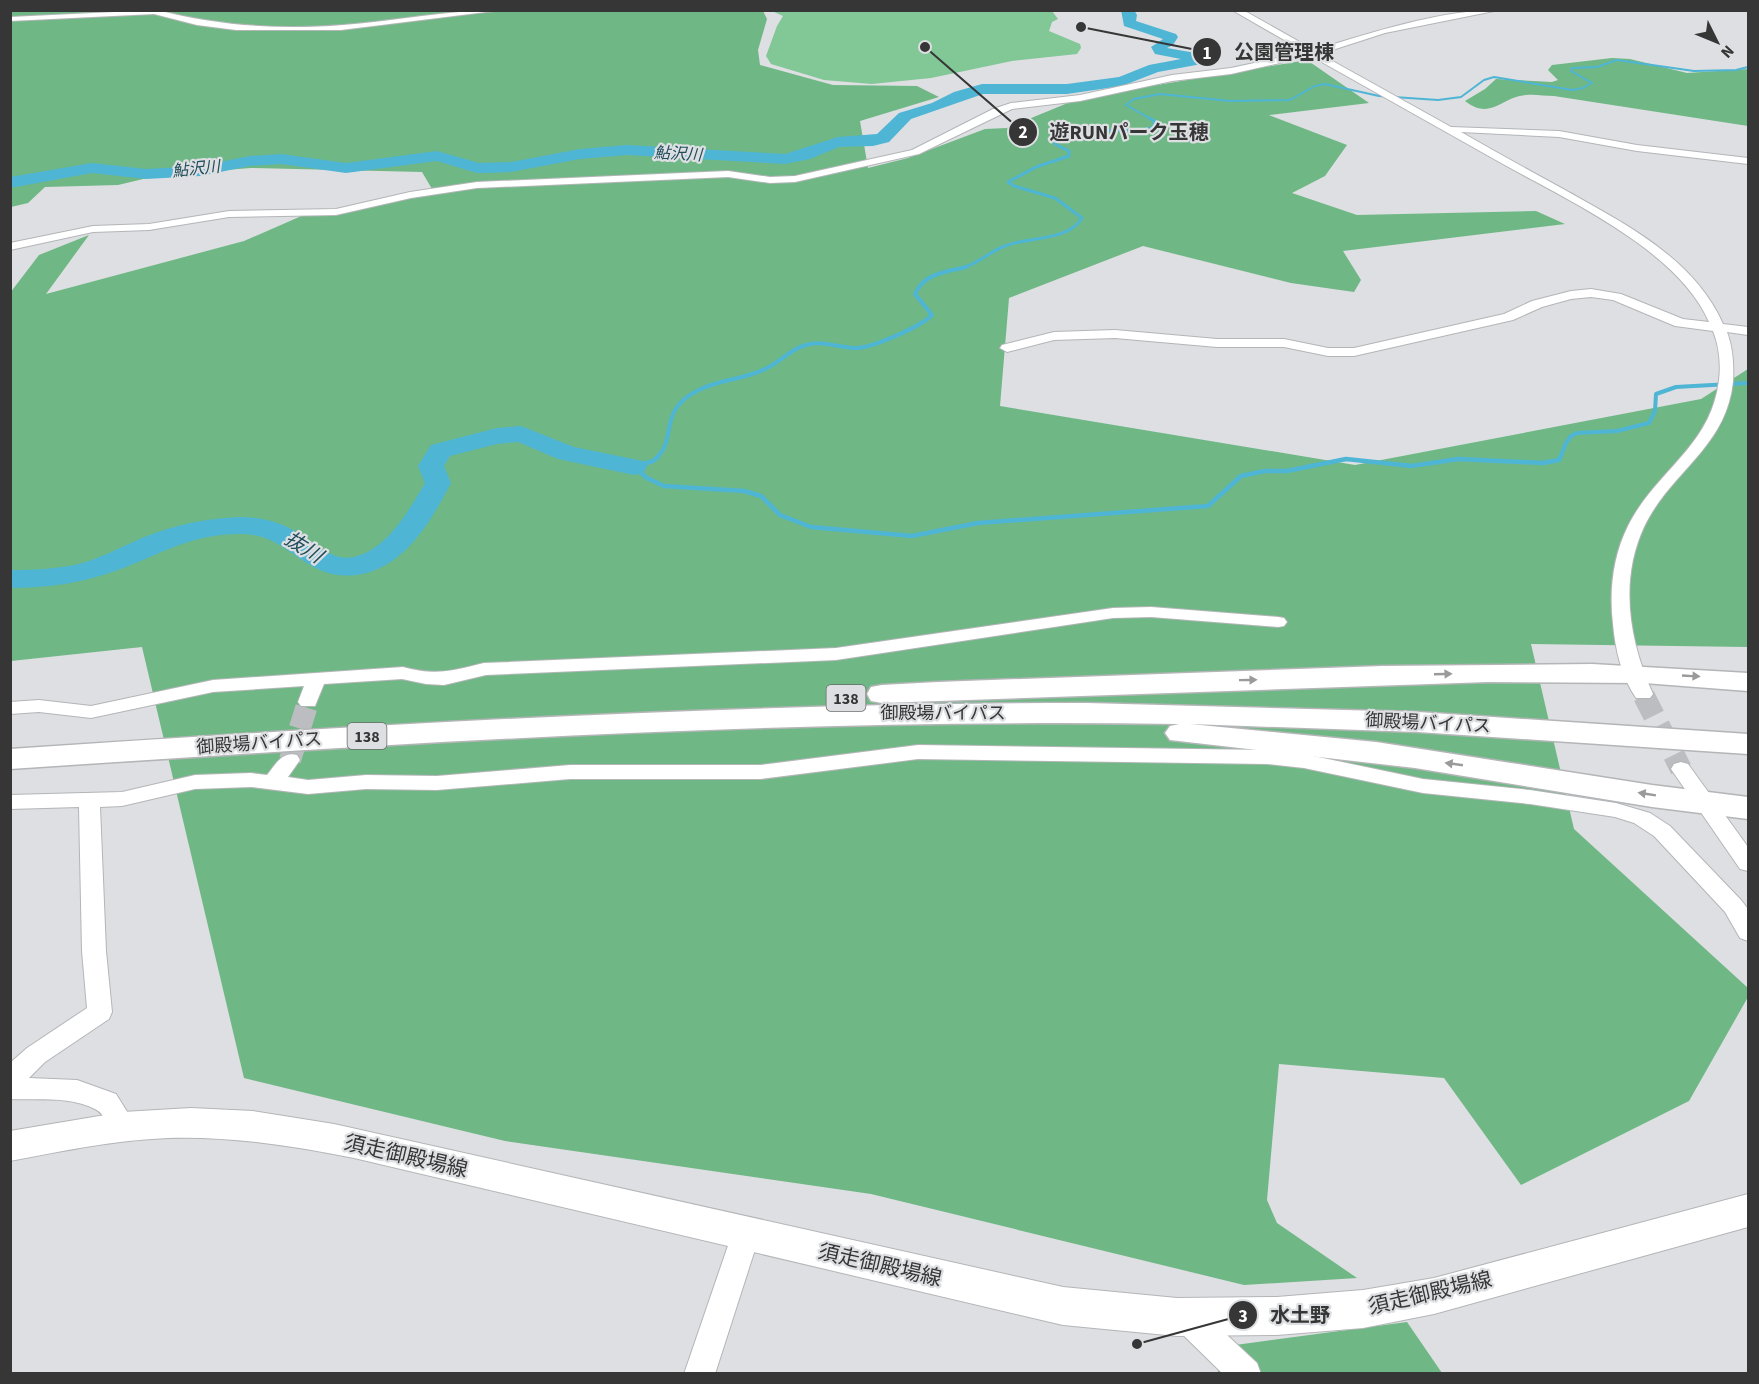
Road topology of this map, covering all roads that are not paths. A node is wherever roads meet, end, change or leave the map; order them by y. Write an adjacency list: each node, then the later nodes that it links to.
1 (498, 10): 4 (street)
2 (1236, 10): 5 (street)
3 (1495, 10): 5 (street)
4 (10, 19)
5 (1313, 53): 6 (street); 8 (street)
6 (1449, 129): 7 (street); 9 (street)
7 (1749, 161)
8 (10, 247)
9 (1727, 329): 10 (street); 11 (street); 15 (street)
10 (1749, 331)
11 (1007, 348)
12 (1278, 622): 13 (street)
13 (316, 679): 17 (street); 18 (street)
14 (1749, 682): 15 (highway, one-way to 14)
15 (1638, 684): 16 (highway, one-way to 15)
16 (791, 698): 21 (highway, 御殿場バイパス / 138); 22 (highway, 御殿場バイパス / 138)
17 (308, 702)
18 (10, 708)
19 (724, 719): 21 (highway, 御殿場バイパス / 138); 24 (highway, 御殿場バイパス / 138); 30 (highway, one-way to 19)
20 (1749, 727): 21 (highway, 138)
21 (1689, 730): 23 (highway, 138)
22 (10, 740)
23 (1749, 744)
24 (10, 759)
25 (290, 760): 27 (street)
26 (1681, 769): 30 (street)
27 (274, 782): 28 (street); 33 (street)
28 (89, 800): 29 (street); 34 (street)
29 (10, 802)
30 (1705, 804): 31 (highway); 32 (street)
31 (1749, 808)
32 (1749, 863)
33 (1749, 932)
34 (10, 1079)
35 (10, 1088): 36 (street)
36 (123, 1126): 37 (main road, 須走御殿場線); 39 (main road, 須走御殿場線)
37 (10, 1146)
38 (1749, 1211): 40 (main road, 須走御殿場線)
39 (746, 1234): 40 (main road, 須走御殿場線); 41 (street)
40 (1186, 1317): 42 (street)
41 (699, 1374)
42 (1246, 1374)

